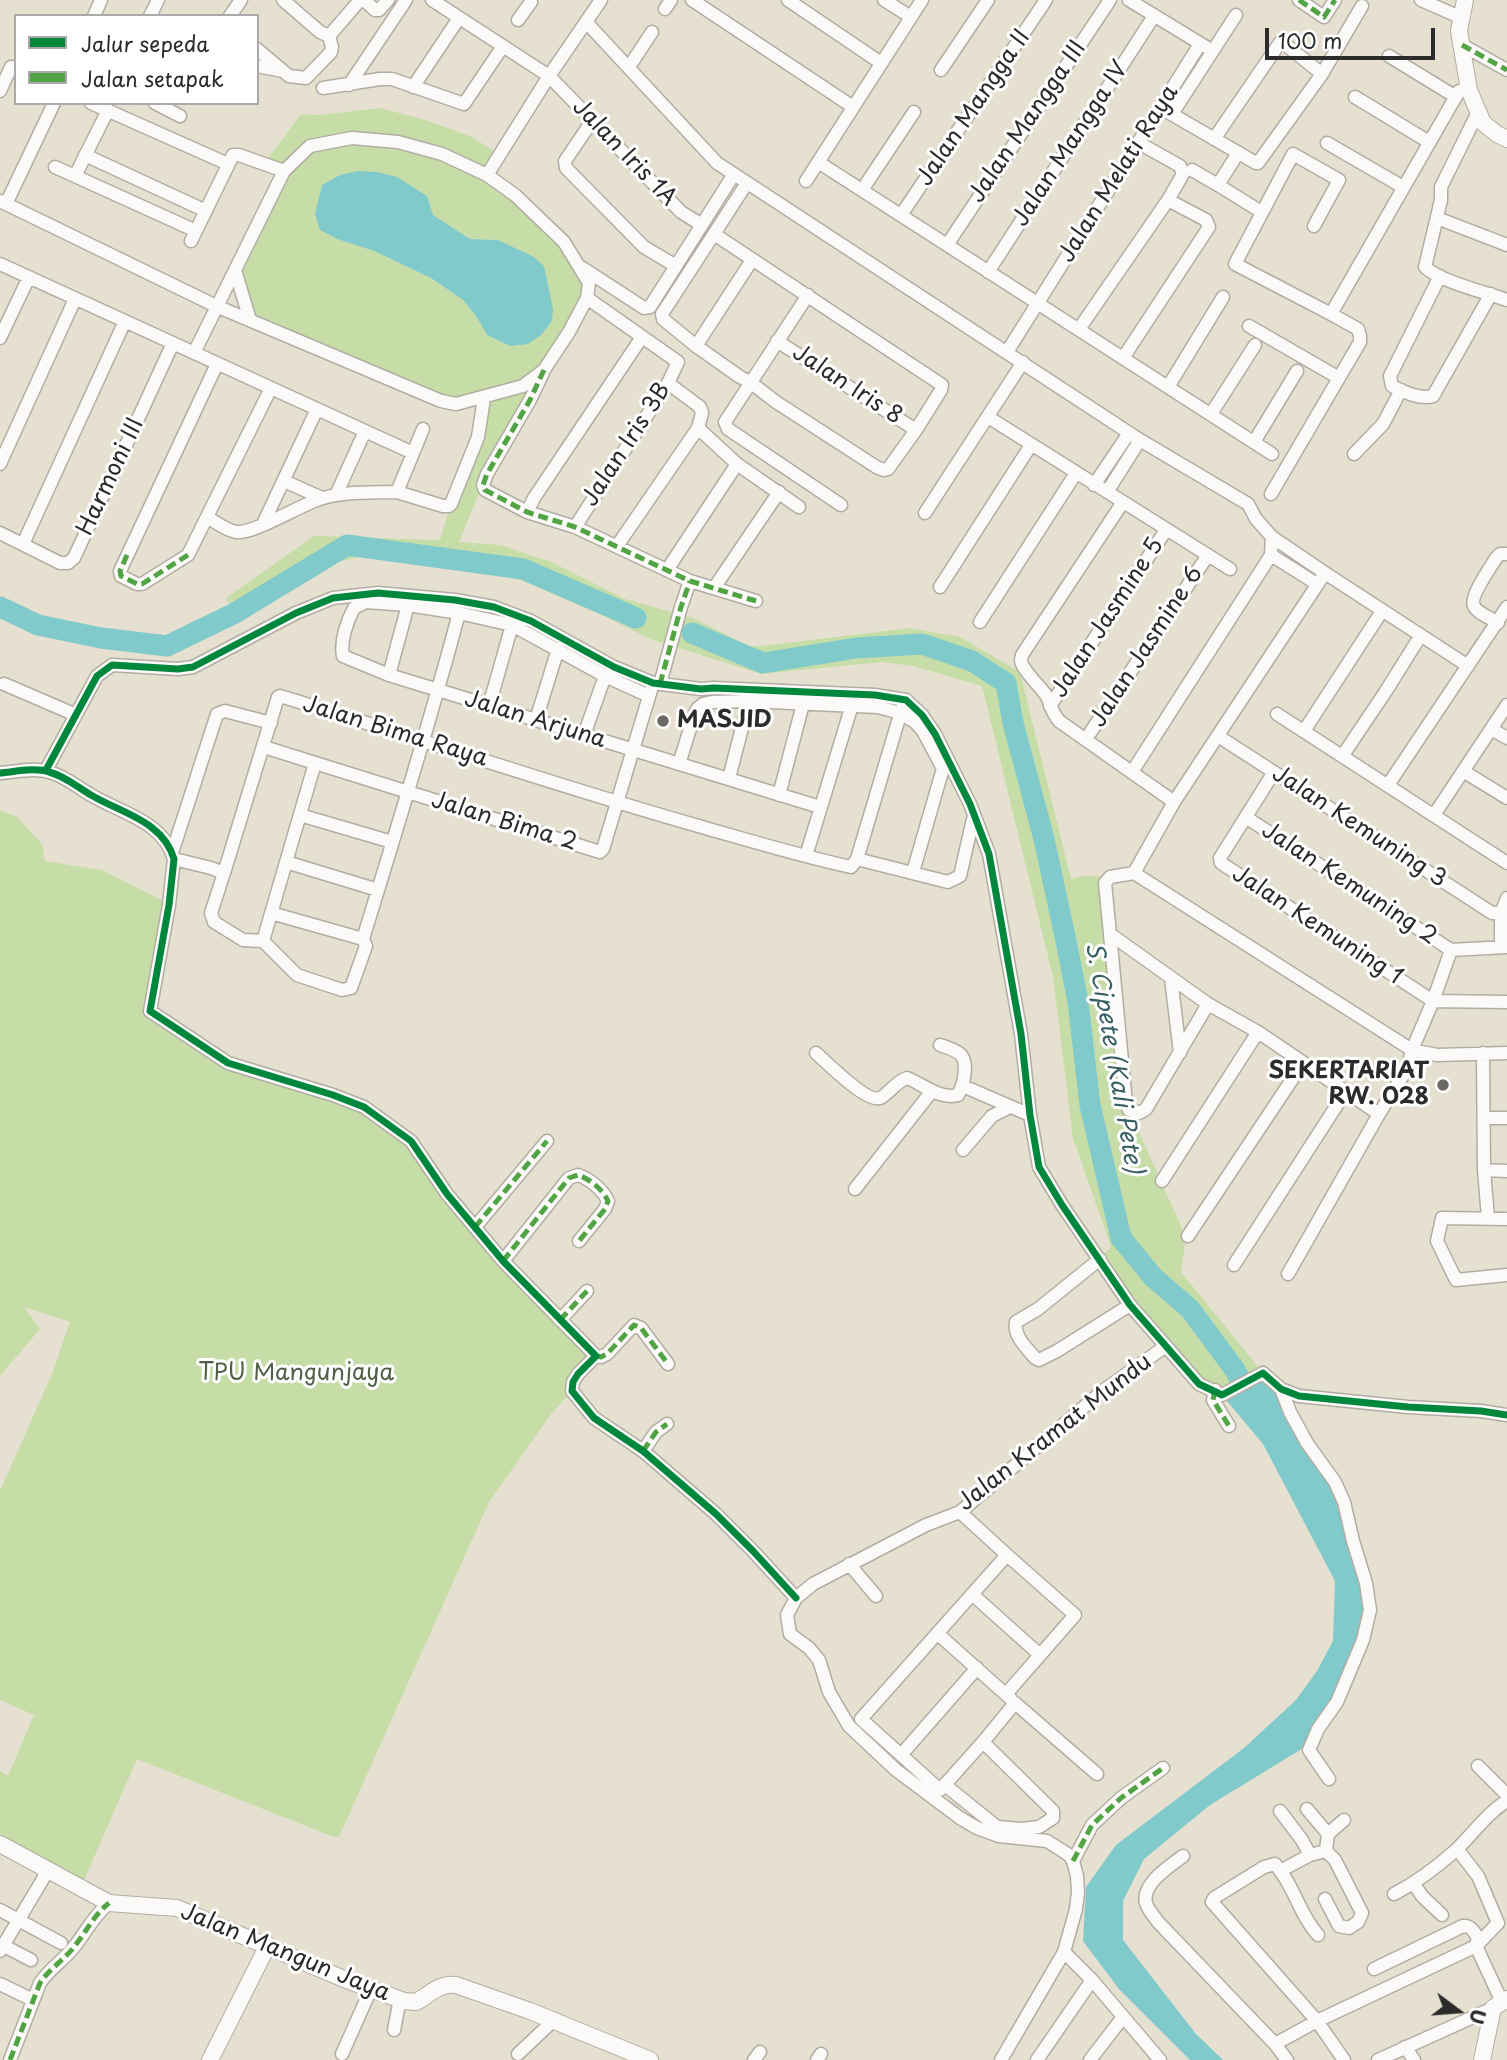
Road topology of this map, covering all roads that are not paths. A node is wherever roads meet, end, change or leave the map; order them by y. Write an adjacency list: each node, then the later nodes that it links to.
1 (158, 0): 2 (street)
2 (170, 0)
3 (283, 0): 31 (street)
4 (362, 0): 5 (street); 31 (street)
5 (388, 0)
6 (405, 0): 48 (street)
7 (432, 0): 26 (street, Jalan Iris 1A)
8 (601, 0): 29 (street)
9 (692, 0): 56 (street)
10 (788, 0): 38 (street)
11 (884, 0): 25 (street)
12 (922, 0): 25 (street)
13 (988, 0): 43 (street)
14 (1046, 0): 87 (street, Jalan Mangga II)
15 (1110, 0): 93 (street, Jalan Mangga III)
16 (1129, 0): 24 (street)
17 (1299, 0): 18 (street)
18 (1335, 0)
19 (1421, 0): 27 (street)
20 (1465, 0): 27 (street)
21 (531, 1): 28 (street)
22 (1362, 6): 45 (street)
23 (1236, 15): 36 (street)
24 (1154, 16): 32 (street); 99 (street, Jalan Mangga IV)
25 (911, 17): 38 (street)
26 (459, 18): 34 (street, Jalan Iris 1A); 49 (street)
27 (1462, 18): 33 (street)
28 (518, 20)
29 (587, 23): 41 (street); 46 (street)
30 (652, 32): 41 (street)
31 (329, 36): 44 (street)
32 (1200, 44): 36 (street); 58 (street, Jalan Melati Raya)
33 (1462, 45): 42 (street); 51 (street)
34 (503, 47): 46 (street, Jalan Iris 1A); 49 (street)
35 (259, 50): 44 (street)
36 (1212, 51): 58 (street)
37 (1390, 56): 51 (street)
38 (881, 63): 56 (street)
39 (259, 66): 44 (street)
40 (14, 67): 47 (street)
41 (629, 67): 75 (street)
42 (1506, 68)
43 (941, 70)
44 (283, 71)
45 (1322, 74): 63 (street); 68 (street)
46 (549, 76): 62 (street, Jalan Iris 1A); 76 (street)
47 (2, 82)
48 (349, 85): 49 (street); 50 (street)
49 (413, 87)
50 (323, 88)
51 (1462, 94): 60 (street); 65 (street)
52 (1355, 97): 65 (street)
53 (53, 105): 84 (street)
54 (96, 105): 57 (street)
55 (159, 105): 61 (street)
56 (853, 107): 70 (street)
57 (108, 110): 69 (street); 71 (street)
58 (1166, 111): 63 (street); 66 (street, Jalan Melati Raya)
59 (914, 112): 82 (street)
60 (1478, 112): 64 (street); 88 (street)
61 (180, 116)
62 (592, 121): 89 (street, Jalan Iris 1A); 96 (street)
63 (1214, 139): 68 (street)
64 (1507, 139)
65 (1429, 142): 81 (street)
66 (1139, 143): 83 (street); 108 (street, Jalan Melati Raya)
67 (1328, 143): 81 (street)
68 (1238, 153): 80 (street)
69 (85, 155): 77 (street); 86 (street)
70 (818, 162): 78 (street); 82 (street)
71 (228, 164): 74 (street); 86 (street)
72 (55, 167): 77 (street)
73 (1192, 170): 80 (street)
74 (284, 171): 76 (street); 98 (street)
75 (734, 174): 79 (street); 89 (street)
76 (488, 175): 97 (street)
77 (75, 176): 86 (street)
78 (806, 181)
79 (747, 183): 91 (street); 121 (street)
80 (1217, 185): 85 (street)
81 (1403, 187): 110 (street)
82 (862, 190): 87 (street)
83 (1168, 200): 114 (street); 123 (street)
84 (3, 202): 109 (street)
85 (1255, 208)
86 (206, 211)
87 (901, 215): 93 (street)
88 (1437, 218): 92 (street); 100 (street)
89 (702, 225): 96 (street)
90 (1314, 226): 110 (street)
91 (714, 234): 94 (street); 120 (street)
92 (1507, 244)
93 (947, 245): 99 (street)
94 (752, 260): 103 (street); 120 (street)
95 (0, 264): 101 (street)
96 (676, 265): 97 (street)
97 (581, 267): 105 (street)
98 (235, 270): 109 (street); 111 (street)
99 (988, 272): 108 (street)
100 (1440, 276): 102 (street); 133 (street)
101 (29, 277): 106 (street); 116 (street)
102 (1491, 294): 107 (street); 133 (street)
103 (808, 295): 117 (street); 140 (street)
104 (1223, 297): 131 (street)
105 (587, 298): 115 (street); 126 (street)
106 (75, 299): 112 (street); 148 (street)
107 (1507, 300)
108 (1039, 304): 114 (street); 121 (street, Jalan Melati Raya)
109 (218, 306): 111 (street); 122 (street)
110 (1331, 313): 128 (street)
111 (250, 320): 134 (street)
112 (125, 321): 118 (street); 170 (street)
113 (1249, 326): 128 (street)
114 (1079, 330): 123 (street)
115 (642, 337): 130 (street, Jalan Iris 3B); 162 (street)
116 (0, 338)
117 (777, 341): 129 (street); 140 (street, Jalan Iris 8)
118 (173, 343): 122 (street); 170 (street, Harmoni III)
119 (1255, 345): 136 (street)
120 (696, 346): 129 (street)
121 (1007, 352): 124 (street)
122 (196, 354): 125 (street)
123 (1123, 358): 131 (street)
124 (1023, 362): 137 (street); 142 (street)
125 (217, 364): 132 (street); 164 (street)
126 (544, 370): 134 (street); 162 (street)
127 (1297, 372): 143 (street)
128 (1339, 378): 156 (street)
129 (750, 382): 140 (street); 160 (street)
130 (668, 383): 138 (street); 166 (street, Jalan Iris 3B)
131 (1168, 387): 136 (street)
132 (271, 388): 135 (street); 164 (street)
133 (1401, 390): 147 (street)
134 (484, 398): 153 (street)
135 (317, 409): 141 (street); 151 (street)
136 (1211, 414): 143 (street)
137 (988, 417): 144 (street); 163 (street)
138 (698, 428): 149 (street); 171 (street)
139 (423, 429): 145 (street)
140 (916, 430)
141 (365, 431): 145 (street); 157 (street)
142 (1135, 437): 152 (street); 155 (street); 169 (street)
143 (1254, 442): 146 (street)
144 (1031, 445): 150 (street); 179 (street)
145 (413, 453): 153 (street)
146 (1272, 454)
147 (1354, 454)
148 (0, 464)
149 (737, 464): 154 (street); 176 (street)
150 (1076, 473): 152 (street); 186 (street)
151 (284, 481): 158 (street); 165 (street)
152 (1094, 485): 155 (street)
153 (397, 492): 157 (street)
154 (779, 492): 161 (street); 180 (street)
155 (1107, 492): 159 (street)
156 (1271, 494)
157 (336, 495): 158 (street)
158 (322, 498): 165 (street)
159 (1123, 502): 167 (street); 203 (street)
160 (841, 505)
161 (799, 507)
162 (527, 512): 166 (street)
163 (925, 513)
164 (208, 518): 165 (street)
165 (263, 524)
166 (575, 527): 171 (street)
167 (1166, 530): 173 (street); 203 (street, Jalan Jasmine 5)
168 (0, 533): 170 (street, Harmoni III)
169 (1272, 537): 174 (street); 177 (street)
170 (23, 544)
171 (617, 547): 176 (street)
172 (1507, 554): 187 (street)
173 (1208, 555): 175 (street); 214 (street, Jalan Jasmine 6)
174 (1271, 555): 177 (street); 224 (street)
175 (1230, 569)
176 (667, 570): 178 (street)
177 (1321, 579): 184 (street); 212 (street)
178 (690, 581): 180 (street); 194 (street)
179 (940, 587)
180 (714, 588): 181 (street)
181 (756, 601)
182 (408, 606): 185 (street); 192 (street); 192 (street, Jalan Arjuna)
183 (1507, 607): 187 (street)
184 (1382, 611): 189 (street); 210 (street)
185 (459, 613): 188 (street); 196 (street)
186 (980, 622)
187 (1498, 623): 191 (street)
188 (512, 625): 190 (street); 202 (street)
189 (1421, 635): 191 (street); 218 (street)
190 (558, 649): 193 (street); 207 (street)
191 (1468, 666): 228 (street)
192 (388, 675): 196 (street, Jalan Arjuna)
193 (605, 676): 197 (street); 211 (street)
194 (657, 683): 197 (street); 204 (street); 206 (street)
195 (4, 684): 206 (street)
196 (439, 690): 202 (street, Jalan Arjuna); 215 (street)
197 (649, 696): 217 (street)
198 (749, 701): 199 (street); 220 (street); 227 (street)
199 (803, 704): 200 (street); 230 (street)
200 (852, 705): 204 (street); 234 (street)
201 (1507, 705): 209 (street)
202 (489, 706): 207 (street, Jalan Arjuna)
203 (1050, 706): 214 (street)
204 (903, 707): 221 (street); 242 (street)
205 (1277, 714): 210 (street)
206 (76, 715): 222 (street)
207 (536, 720): 211 (street, Jalan Arjuna)
208 (271, 723): 215 (street, Jalan Bima Raya); 216 (street, Jalan Bima Raya); 240 (street)
209 (1491, 729): 213 (street); 223 (street)
210 (1304, 731): 218 (street)
211 (584, 735): 217 (street, Jalan Arjuna)
212 (1218, 736): 225 (street, Jalan Kemuning 3); 232 (street)
213 (1507, 738)
214 (1086, 739): 224 (street)
215 (422, 740): 229 (street); 233 (street, Jalan Bima Raya)
216 (264, 747): 219 (street, Jalan Bima 2); 246 (street, Jalan Bima Raya)
217 (632, 749): 220 (street, Jalan Arjuna); 233 (street)
218 (1343, 755): 228 (street)
219 (315, 763): 229 (street, Jalan Bima 2); 235 (street)
220 (680, 764): 227 (street, Jalan Arjuna)
221 (945, 764): 238 (street); 245 (street)
222 (46, 771): 226 (street); 240 (street)
223 (1463, 771): 231 (street); 236 (street)
224 (1132, 772): 232 (street)
225 (1274, 772): 237 (street, Jalan Kemuning 1); 251 (street, Jalan Kemuning 3)
226 (0, 773)
227 (729, 778): 230 (street, Jalan Arjuna)
228 (1388, 785): 236 (street)
229 (407, 792): 233 (street, Jalan Bima 2); 239 (street)
230 (779, 795): 234 (street, Jalan Arjuna)
231 (1507, 798)
232 (1174, 802): 247 (street)
233 (615, 803): 241 (street, Jalan Bima Raya)
234 (820, 807): 241 (street)
235 (300, 815): 239 (street); 243 (street)
236 (1434, 815): 244 (street)
237 (1247, 818): 256 (street, Jalan Kemuning 2); 258 (street, Jalan Kemuning 1)
238 (974, 819): 245 (street); 274 (street)
239 (392, 842): 248 (street)
240 (173, 856): 246 (street); 285 (street)
241 (806, 856): 242 (street, Jalan Bima Raya)
242 (857, 859): 245 (street)
243 (286, 862): 248 (street); 250 (street)
244 (1507, 863)
245 (913, 872)
246 (223, 873): 254 (street, Jalan Bima Raya)
247 (1134, 873): 252 (street); 263 (street)
248 (378, 890): 253 (street)
249 (1507, 898): 251 (street)
250 (271, 913): 253 (street); 254 (street)
251 (1501, 914): 255 (street)
252 (1110, 934): 257 (street); 267 (street)
253 (363, 939): 254 (street)
254 (263, 941)
255 (1504, 947): 256 (street)
256 (1451, 950): 258 (street)
257 (1171, 978): 260 (street); 267 (street)
258 (1433, 1001): 259 (street); 263 (street)
259 (1507, 1002)
260 (1208, 1004): 261 (street); 267 (street)
261 (1258, 1032): 268 (street); 281 (street)
262 (940, 1045): 269 (street)
263 (1412, 1050): 265 (street); 273 (street)
264 (816, 1053): 270 (street)
265 (1483, 1053): 266 (street); 275 (street)
266 (1507, 1053)
267 (1180, 1054)
268 (1303, 1063): 271 (street); 286 (street)
269 (963, 1086): 270 (street); 272 (street)
270 (932, 1091): 282 (street)
271 (1346, 1091): 273 (street); 290 (street)
272 (1010, 1107): 274 (street); 278 (street)
273 (1379, 1114): 291 (street)
274 (1030, 1115): 288 (street)
275 (1484, 1118): 276 (street); 279 (street)
276 (1507, 1118)
277 (547, 1141): 285 (street)
278 (963, 1150)
279 (1484, 1170): 280 (street); 283 (street)
280 (1507, 1171)
281 (1162, 1181)
282 (855, 1189)
283 (1488, 1218): 284 (street); 292 (street)
284 (1507, 1219)
285 (475, 1227): 289 (street)
286 (1188, 1236)
287 (579, 1241): 289 (street)
288 (1100, 1259): 294 (street); 294 (street)
289 (503, 1261): 295 (street)
290 (1234, 1265)
291 (1289, 1274)
292 (1507, 1275)
293 (587, 1291): 295 (street)
294 (1130, 1305): 296 (street)
295 (560, 1320): 297 (street)
296 (1166, 1346): 300 (street); 305 (street, Jalan Kramat Mundu)
297 (596, 1356): 298 (street); 304 (street)
298 (668, 1364)
299 (1280, 1389): 300 (street); 301 (street); 320 (street)
300 (1218, 1393): 303 (street)
301 (1507, 1415)
302 (667, 1424): 304 (street)
303 (1229, 1426)
304 (643, 1451): 310 (street)
305 (960, 1511): 306 (street); 307 (street, Jalan Kramat Mundu)
306 (1007, 1555): 308 (street); 312 (street)
307 (849, 1564): 309 (street); 310 (street, Jalan Kramat Mundu)
308 (972, 1594): 311 (street); 312 (street)
309 (876, 1596)
310 (796, 1598): 332 (street)
311 (938, 1634): 313 (street); 316 (street)
312 (1040, 1655): 314 (street)
313 (977, 1668): 314 (street); 316 (street)
314 (1011, 1699): 315 (street); 319 (street)
315 (983, 1742): 321 (street); 321 (street)
316 (901, 1755): 321 (street)
317 (1478, 1766): 322 (street)
318 (1163, 1768): 332 (street)
319 (1097, 1774)
320 (1329, 1779)
321 (945, 1785)
322 (1506, 1800): 328 (street)
323 (1307, 1809): 326 (street)
324 (1280, 1811): 330 (street)
325 (1345, 1820): 326 (street)
326 (1328, 1834): 329 (street)
327 (0, 1844): 333 (street, Jalan Mangun Jaya)
328 (1457, 1849): 335 (street); 345 (street)
329 (1326, 1851): 330 (street); 337 (street)
330 (1310, 1855): 334 (street)
331 (1183, 1856): 360 (street)
332 (1073, 1861): 347 (street)
333 (46, 1869): 338 (street, Jalan Mangun Jaya); 341 (street)
334 (1280, 1871): 342 (street); 358 (street)
335 (1414, 1884): 336 (street); 340 (street)
336 (1394, 1894)
337 (1325, 1899)
338 (109, 1903): 344 (street, Jalan Mangun Jaya); 354 (street)
339 (0, 1910): 341 (street)
340 (1442, 1915)
341 (18, 1920): 343 (street); 346 (street)
342 (1318, 1935)
343 (61, 1944)
344 (268, 1945): 352 (street, Jalan Mangun Jaya); 366 (street)
345 (1476, 1946): 349 (street); 355 (street); 358 (street)
346 (2, 1949): 348 (street)
347 (1064, 1952): 350 (street); 368 (street)
348 (31, 1960)
349 (1374, 1969)
350 (1092, 1980): 356 (street); 369 (street)
351 (0, 1984): 354 (street)
352 (371, 1989): 353 (street, Jalan Mangun Jaya); 362 (street)
353 (400, 1999): 357 (street, Jalan Mangun Jaya); 359 (street)
354 (33, 2000): 365 (street)
355 (1500, 2003): 361 (street); 375 (street)
356 (1123, 2017): 364 (street); 370 (street)
357 (554, 2020): 363 (street); 367 (street, Jalan Mangun Jaya)
358 (1317, 2021): 360 (street); 372 (street)
359 (394, 2030)
360 (1275, 2044): 371 (street)
361 (1405, 2047): 373 (street); 374 (street)
362 (342, 2054)
363 (518, 2054)
364 (1152, 2057)
365 (10, 2060)
366 (210, 2060)
367 (650, 2060)
368 (1001, 2060)
369 (1037, 2060)
370 (1090, 2060)
371 (1287, 2060)
372 (1344, 2060)
373 (1378, 2060)
374 (1414, 2060)
375 (1482, 2060)

